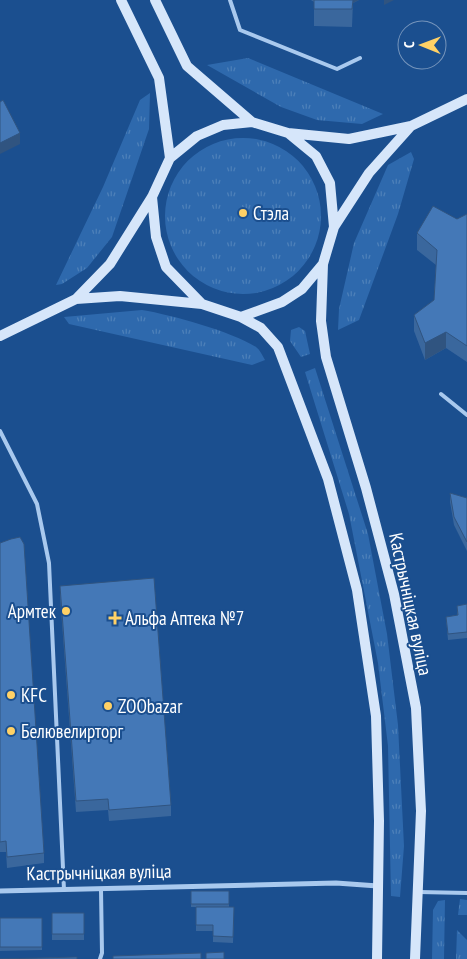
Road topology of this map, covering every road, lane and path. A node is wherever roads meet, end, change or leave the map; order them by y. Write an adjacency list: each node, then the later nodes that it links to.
1 (121, 0): 9 (main road)
2 (155, 0): 6 (main road)
3 (230, 0): 4 (lane)
4 (360, 58)
5 (467, 99): 7 (main road)
6 (252, 122): 8 (main road); 9 (main road)
7 (411, 126): 8 (main road); 11 (main road)
8 (288, 133): 11 (main road)
9 (170, 158): 10 (main road)
10 (152, 197): 13 (main road); 14 (main road)
11 (334, 227): 12 (main road)
12 (323, 264): 15 (main road); 24 (main road, Кастрычніцкая вуліца)
13 (76, 299): 14 (main road); 16 (main road)
14 (202, 304): 15 (main road)
15 (240, 317): 20 (main road)
16 (0, 336)
17 (441, 394): 18 (lane)
18 (467, 415)
19 (0, 431): 21 (lane)
20 (378, 886): 22 (street, Кастрычніцкая вуліца); 27 (main road)
21 (64, 890): 22 (street, Кастрычніцкая вуліца); 23 (street, Кастрычніцкая вуліца)
22 (100, 890): 26 (lane)
23 (0, 891)
24 (418, 892): 25 (lane); 28 (main road, Кастрычніцкая вуліца)
25 (467, 893)
26 (100, 959)
27 (377, 959)
28 (415, 959)

